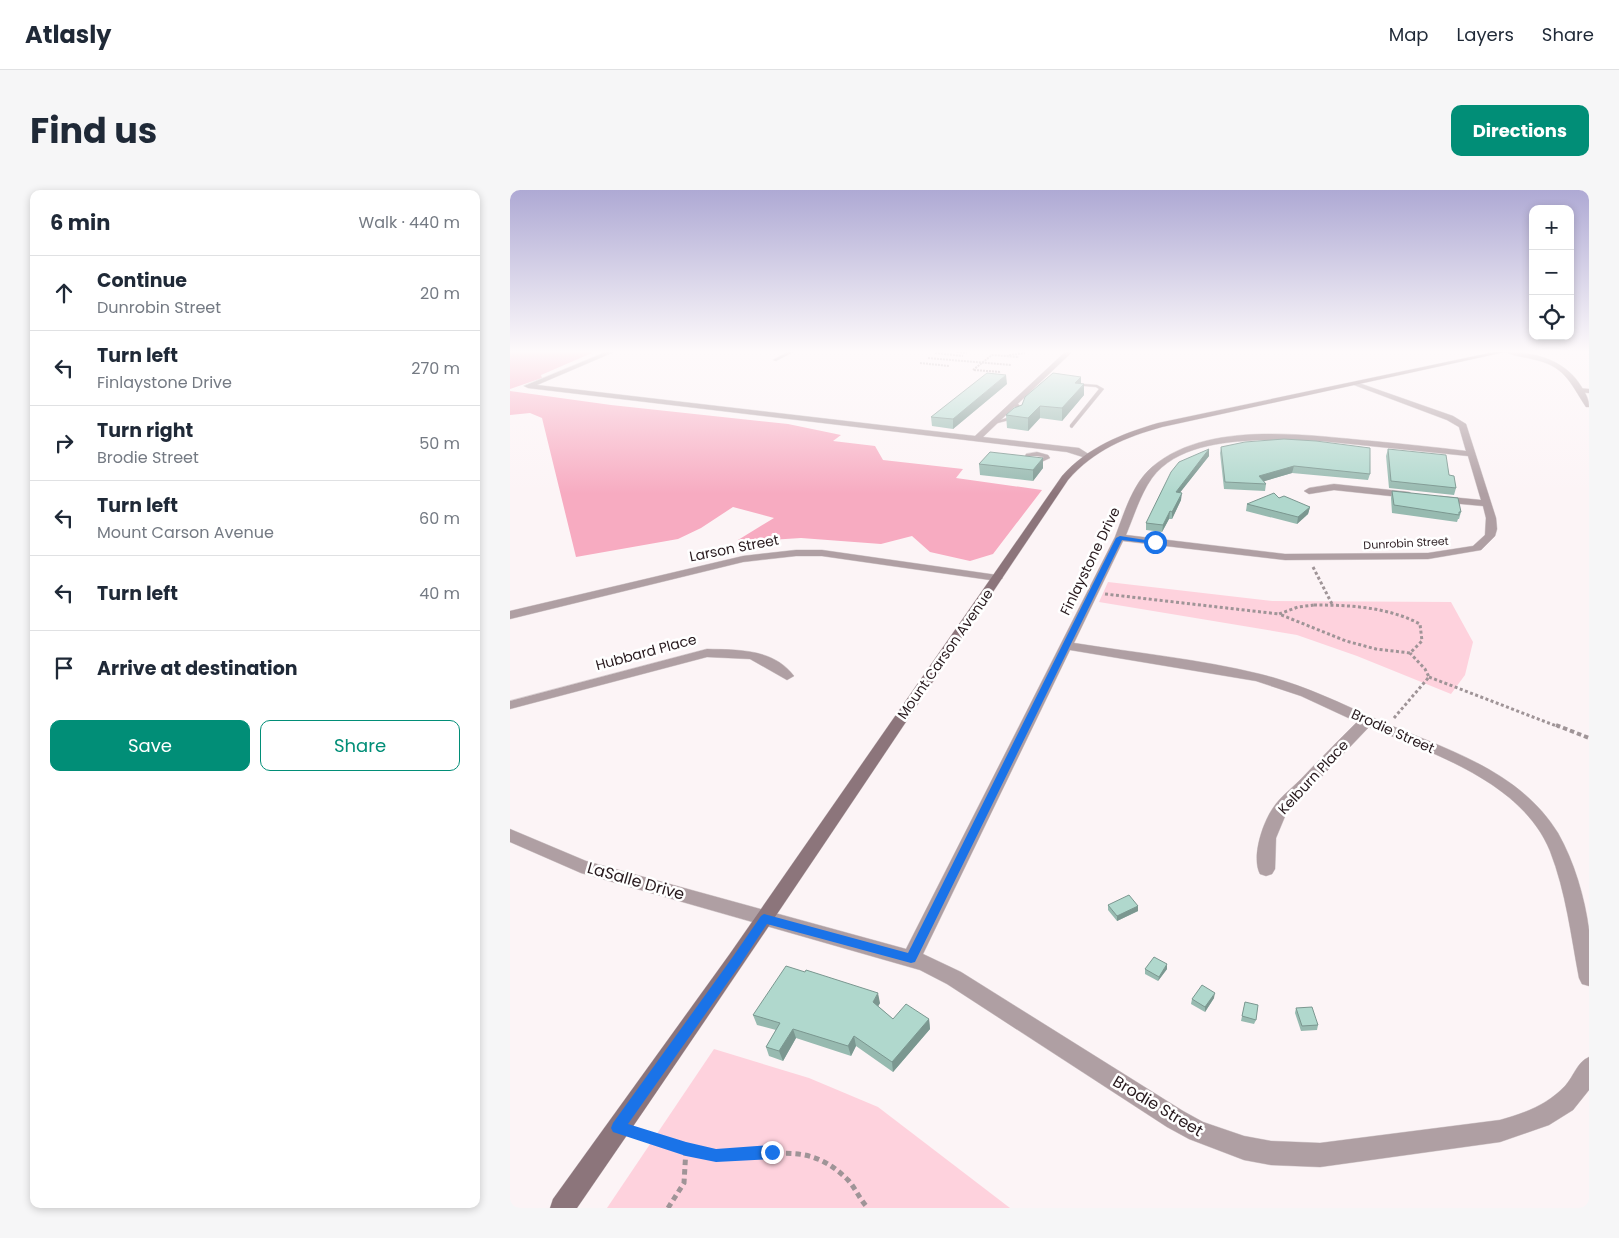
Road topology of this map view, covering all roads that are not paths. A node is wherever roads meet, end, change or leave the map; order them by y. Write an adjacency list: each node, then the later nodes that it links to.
1 (642, 400): 9 (street)
2 (1018, 400): 6 (street)
3 (1093, 400): 8 (lane)
4 (1283, 400): 11 (main road, Mount Carson Avenue)
5 (1398, 400): 10 (street, Dunrobin Street)
6 (1014, 403): 7 (street); 7 (lane)
7 (992, 424): 9 (street)
8 (1072, 426)
9 (976, 439): 11 (street)
10 (1472, 454): 13 (street, Dunrobin Street); 14 (street, Finlaystone Drive)
11 (1086, 456): 15 (main road, Mount Carson Avenue)
12 (1309, 491): 13 (street)
13 (1487, 504): 14 (street, Dunrobin Street)
14 (1120, 538): 17 (street, Finlaystone Drive)
15 (998, 578): 16 (street, Larson Street); 23 (main road, Mount Carson Avenue)
16 (510, 615)
17 (1066, 645): 20 (street, Brodie Street); 24 (street, Finlaystone Drive)
18 (787, 676): 19 (street, Hubbard Place)
19 (510, 706)
20 (1367, 720): 22 (street, Kelburn Place); 25 (street, Brodie Street)
21 (510, 835): 23 (street, LaSalle Drive)
22 (1266, 869)
23 (764, 919): 24 (street, Brodie Street); 27 (main road, Mount Carson Avenue)
24 (911, 958): 26 (street, Brodie Street)
25 (1589, 978)
26 (1589, 1067)
27 (562, 1208)

